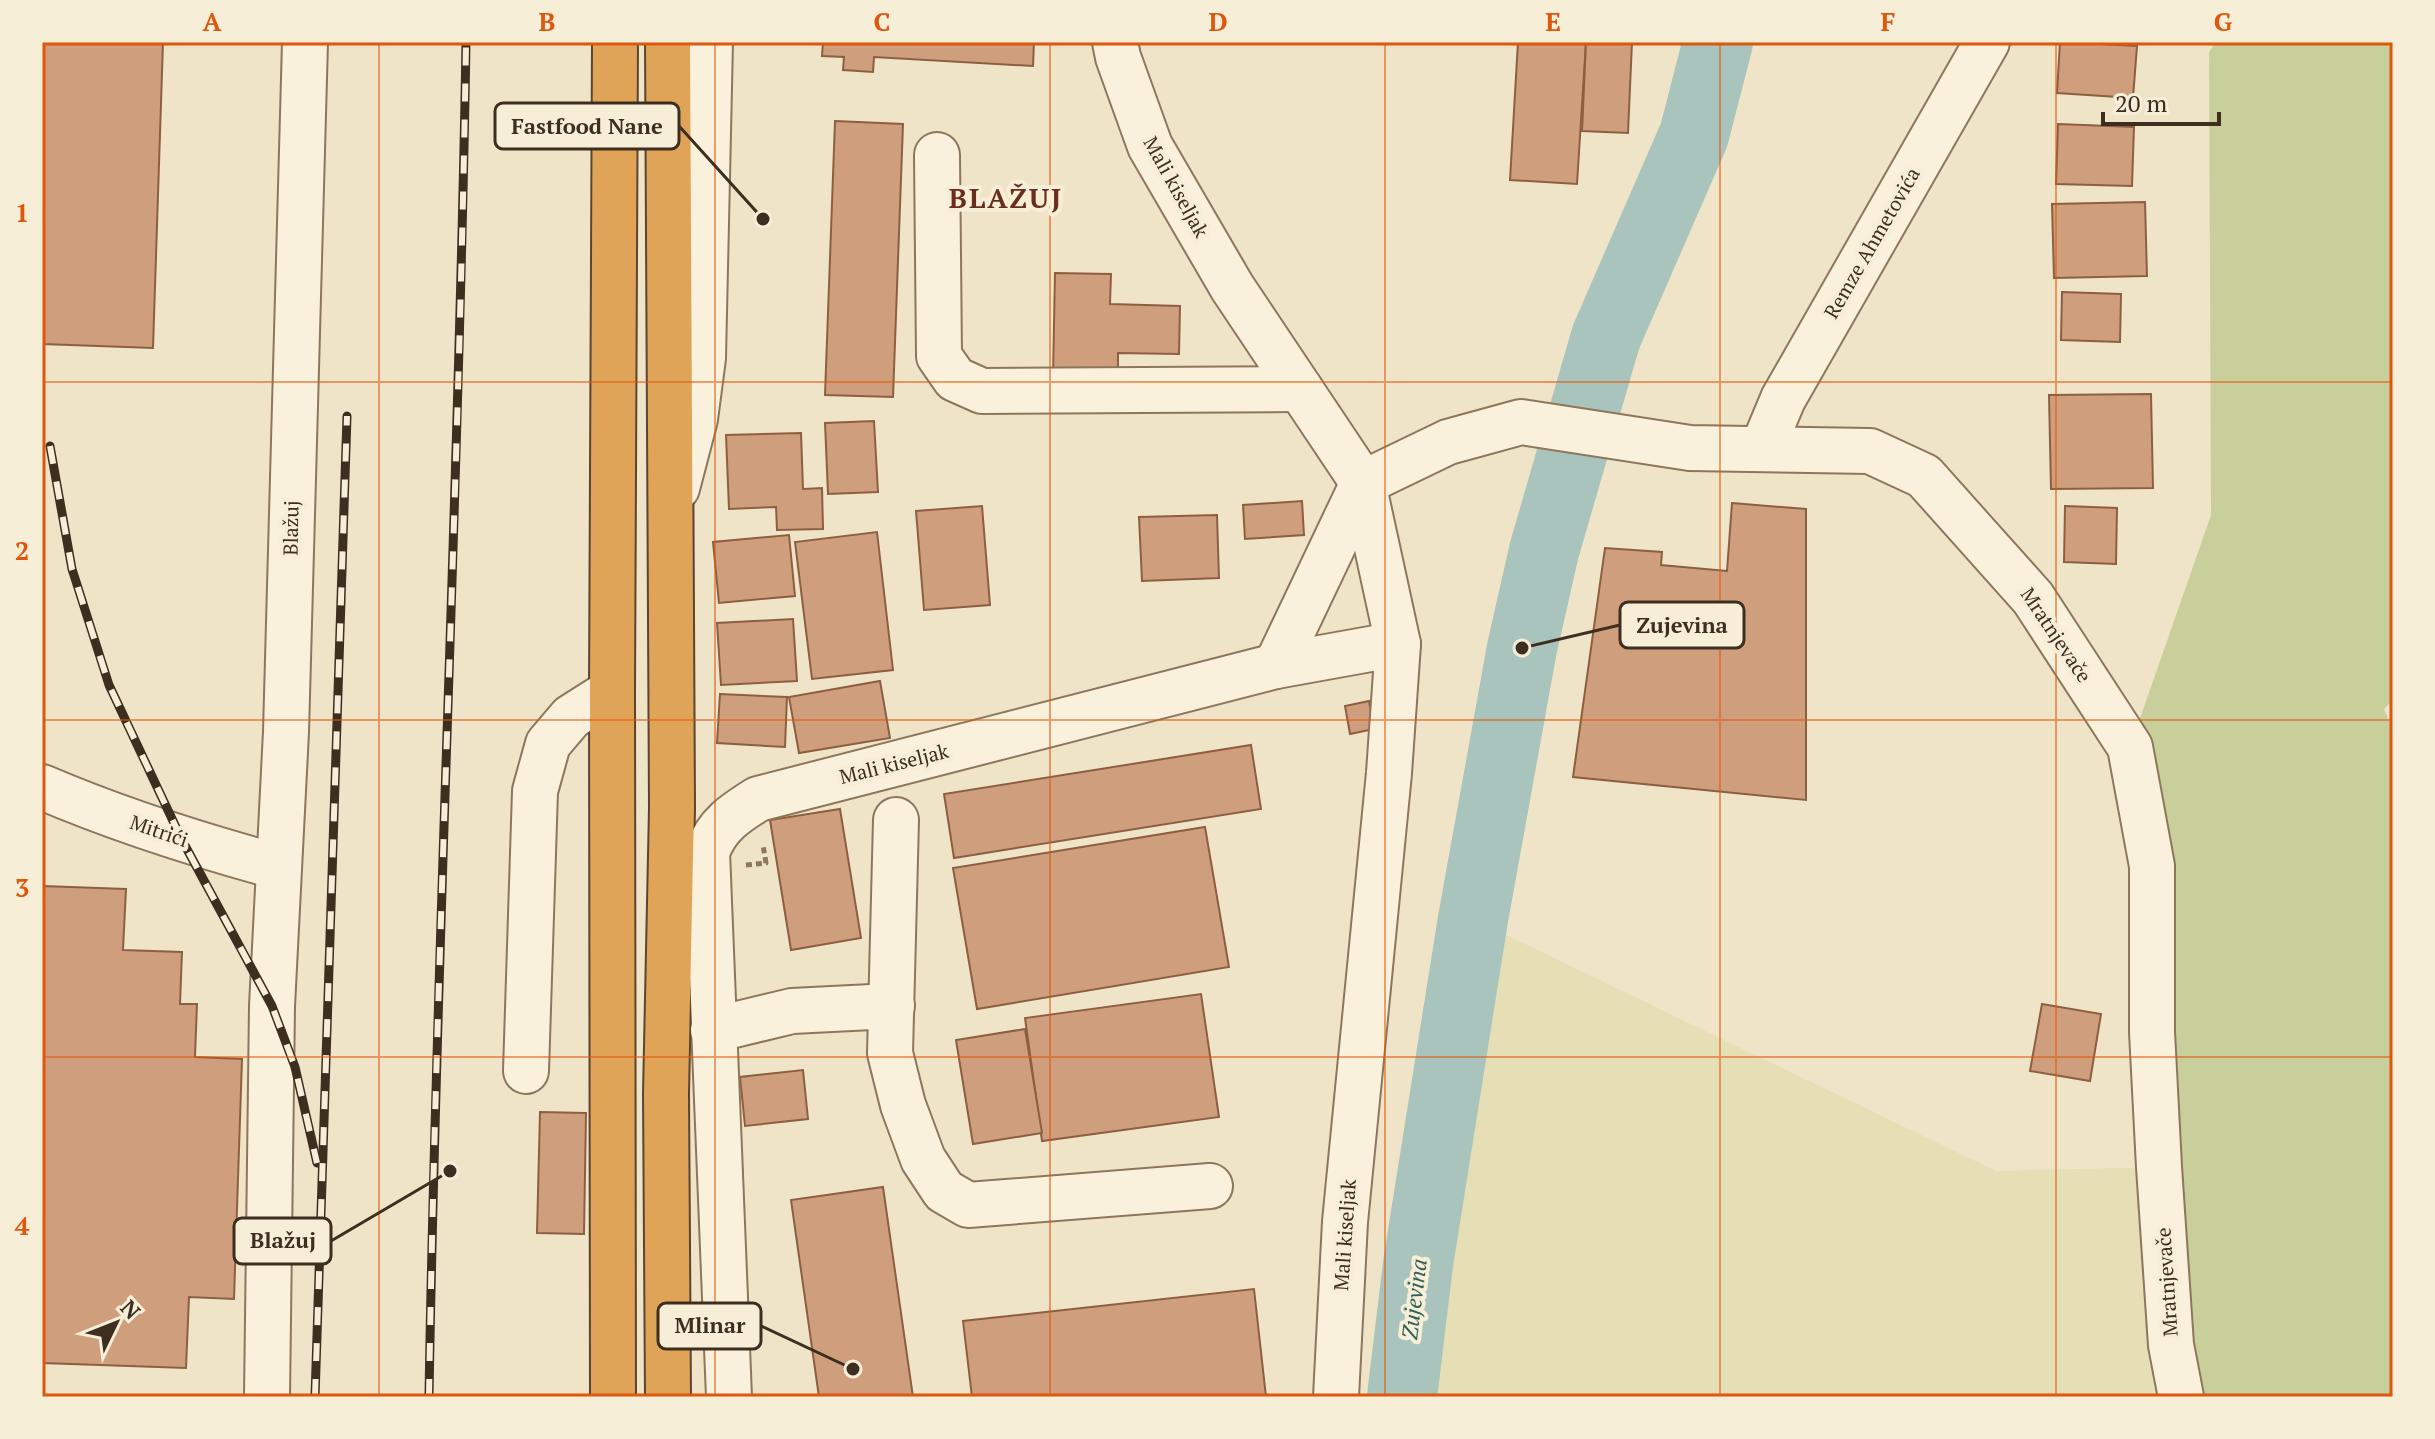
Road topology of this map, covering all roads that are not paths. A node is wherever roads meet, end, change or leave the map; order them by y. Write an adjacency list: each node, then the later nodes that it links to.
1 (305, 42): 17 (street, Blažuj)
2 (615, 42): 14 (highway)
3 (668, 42): 11 (highway)
4 (710, 42): 11 (street)
5 (1115, 42): 8 (street, Mali kiseljak)
6 (1987, 42): 9 (street, Remze Ahmetovića)
7 (937, 155): 8 (street)
8 (1300, 389): 10 (street, Mali kiseljak)
9 (1763, 447): 10 (street, Mratnjevače); 27 (street, Mratnjevače)
10 (1363, 483): 12 (street, Mali kiseljak); 13 (street)
11 (671, 509): 24 (highway)
12 (1398, 644): 13 (street, Mali kiseljak); 26 (street, Mali kiseljak)
13 (1276, 666): 19 (street, Mali kiseljak)
14 (612, 691): 20 (street); 23 (highway)
15 (42, 787): 17 (street, Mitrići)
16 (896, 820): 18 (street)
17 (279, 867): 22 (street, Blažuj)
18 (892, 1006): 19 (street); 21 (street)
19 (713, 1030): 25 (street, Mali kiseljak)
20 (526, 1071)
21 (1210, 1186)
22 (267, 1397)
23 (613, 1397)
24 (668, 1397)
25 (729, 1397)
26 (1336, 1397)
27 (2181, 1397)

